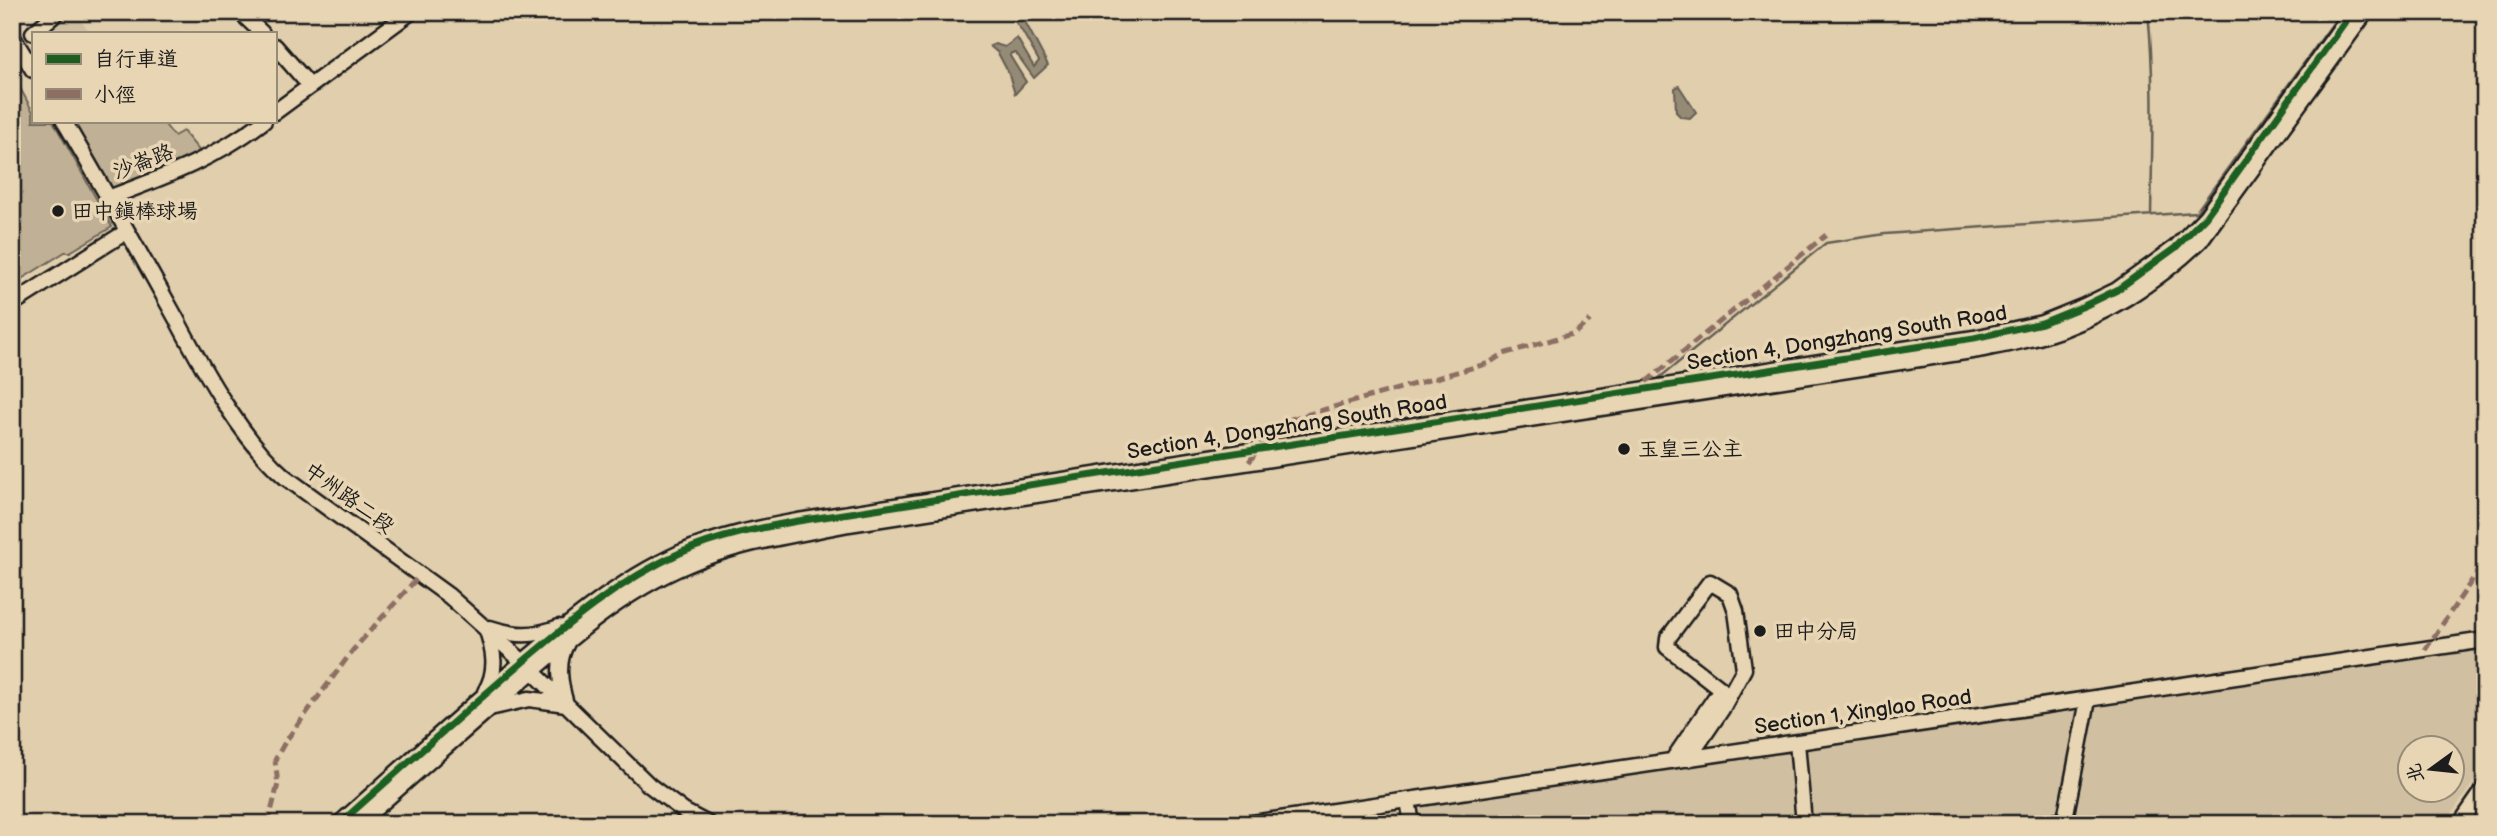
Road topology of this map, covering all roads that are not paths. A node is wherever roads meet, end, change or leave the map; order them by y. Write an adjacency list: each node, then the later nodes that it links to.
1 (58, 12): 6 (street)
2 (240, 12): 7 (street)
3 (411, 12): 12 (street)
4 (2352, 12): 20 (street, Section 4, Dongzhang South Road)
5 (2366, 12): 20 (street, Section 4, Dongzhang South Road)
6 (34, 32)
7 (261, 32)
8 (32, 33): 9 (street)
9 (15, 41): 11 (street)
10 (276, 47): 12 (street)
11 (32, 68)
12 (310, 86): 13 (street)
13 (276, 112)
14 (65, 122): 16 (street, 中州路二段)
15 (263, 122): 16 (street, 沙崙路)
16 (108, 198): 17 (street, 中州路二段)
17 (127, 232): 18 (street); 19 (street, 中州路二段)
18 (12, 304)
19 (485, 627): 20 (street); 22 (street, 中州路二段); 24 (street)
20 (568, 631): 22 (street, Section 4, Dongzhang South Road); 25 (street)
21 (2485, 640): 23 (street, Section 1, Xinglao Road)
22 (527, 667): 24 (street, Section 4, Dongzhang South Road); 25 (street, 中州路二段)
23 (2088, 700): 26 (street, Section 1, Xinglao Road); 31 (street)
24 (486, 703): 25 (street); 32 (street, Section 4, Dongzhang South Road); 33 (street, Section 4, Dongzhang South Road)
25 (566, 704): 34 (street, 中州路二段)
26 (1797, 742): 27 (street, Section 1, Xinglao Road); 37 (street)
27 (1688, 759): 28 (street, Section 1, Xinglao Road); 28 (street)
28 (1672, 761): 30 (street, Section 1, Xinglao Road)
29 (2485, 788): 39 (street)
30 (1408, 800): 35 (street, Section 1, Xinglao Road); 36 (street)
31 (2065, 822): 38 (street)
32 (339, 824)
33 (358, 824)
34 (708, 824)
35 (1246, 824)
36 (1412, 824)
37 (1804, 824)
38 (2036, 824)
39 (2460, 824)

